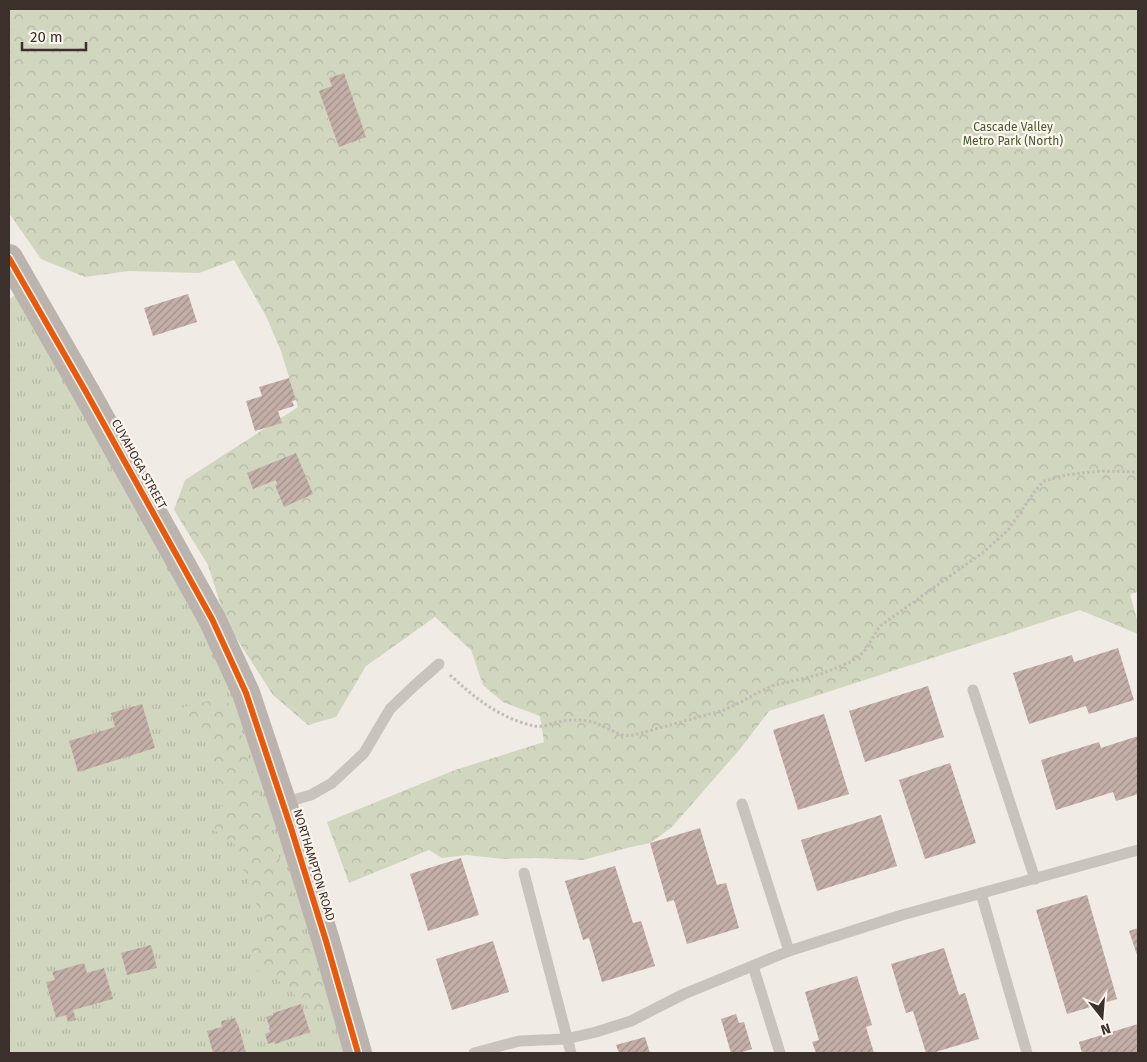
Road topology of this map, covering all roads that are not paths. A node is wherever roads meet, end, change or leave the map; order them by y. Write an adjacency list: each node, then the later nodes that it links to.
1 (9, 258): 3 (street, CUYAHOGA STREET)
2 (439, 664): 5 (lane)
3 (242, 685): 5 (street, NORTHAMPTON ROAD)
4 (973, 690): 9 (lane)
5 (283, 803): 14 (street, NORTHAMPTON ROAD)
6 (742, 804): 11 (lane)
7 (1138, 850): 9 (lane)
8 (524, 873): 13 (lane)
9 (1035, 879): 10 (lane)
10 (981, 893): 11 (lane); 18 (lane)
11 (789, 950): 12 (lane)
12 (753, 966): 13 (lane); 17 (lane)
13 (566, 1040): 15 (lane); 16 (lane)
14 (358, 1053)
15 (474, 1053)
16 (570, 1053)
17 (780, 1053)
18 (1027, 1053)

